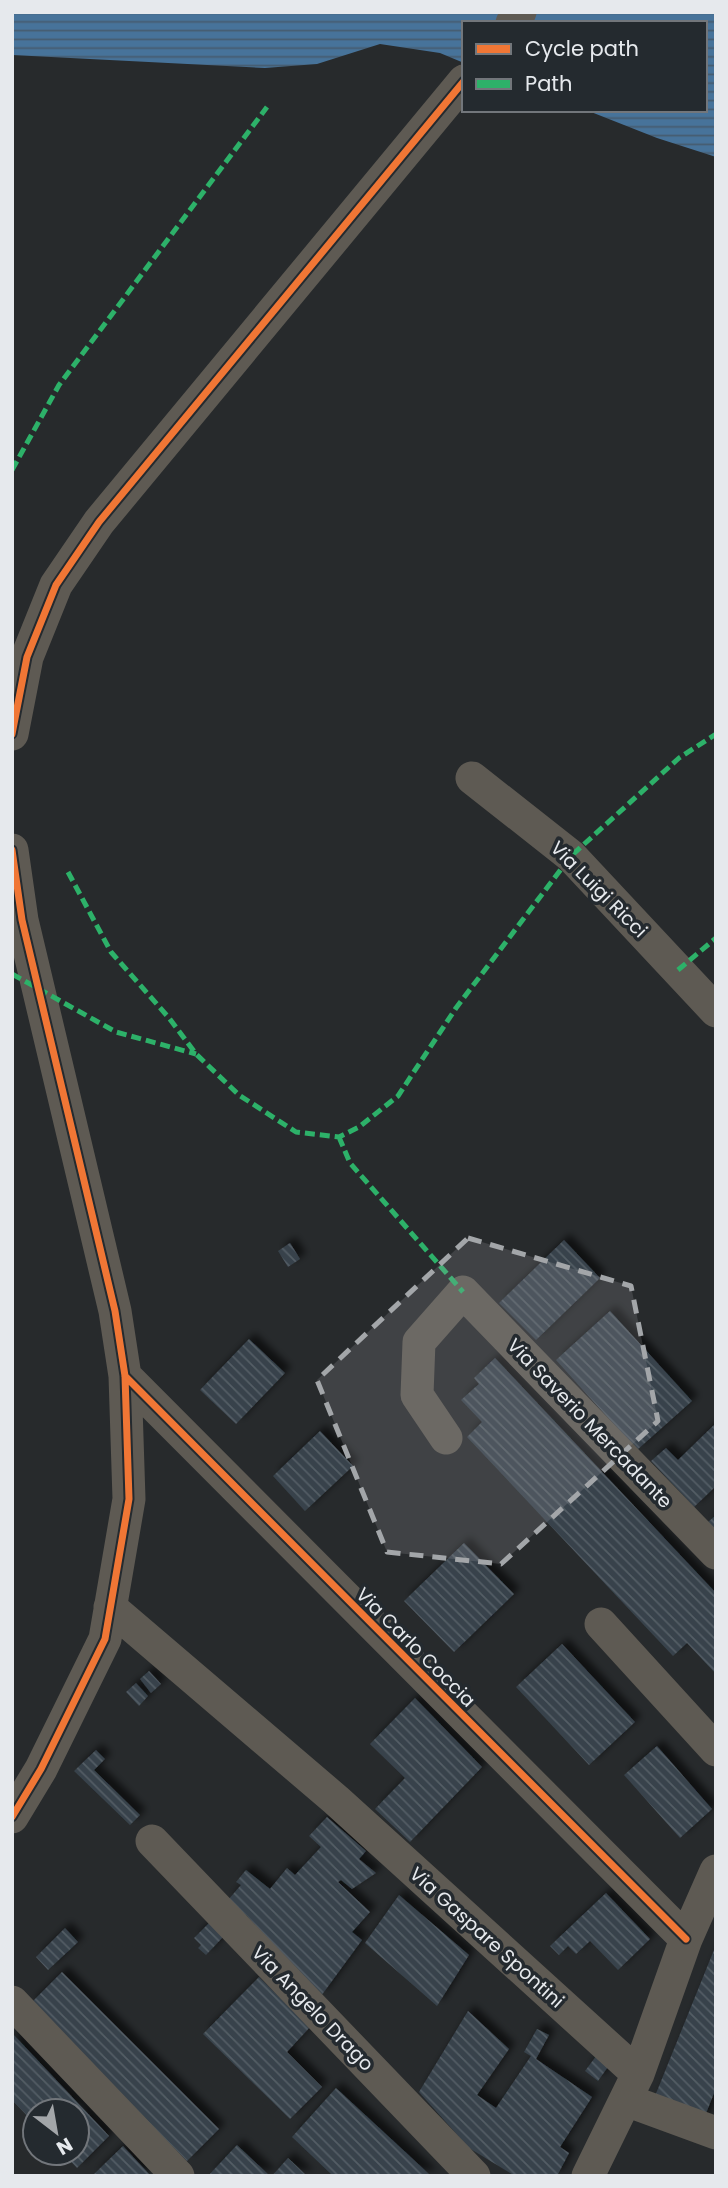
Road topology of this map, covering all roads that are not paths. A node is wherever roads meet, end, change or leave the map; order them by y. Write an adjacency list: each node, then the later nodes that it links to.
1 (462, 82): 2 (street)
2 (12, 734)
3 (472, 778): 5 (street, Via Luigi Ricci)
4 (12, 850): 6 (street)
5 (716, 1011)
6 (125, 1376): 9 (street); 15 (street, Via Carlo Coccia)
7 (446, 1438): 8 (street, Via Saverio Mercadante)
8 (716, 1553)
9 (110, 1607): 12 (street); 17 (street, Via Gaspare Spontini)
10 (601, 1624): 11 (street)
11 (716, 1750)
12 (12, 1817)
13 (152, 1841): 20 (street, Via Angelo Drago)
14 (716, 1871): 15 (street)
15 (685, 1940): 17 (street)
16 (12, 2002): 19 (street)
17 (632, 2087): 18 (street); 21 (street)
18 (716, 2133)
19 (178, 2176)
20 (474, 2176)
21 (588, 2176)

